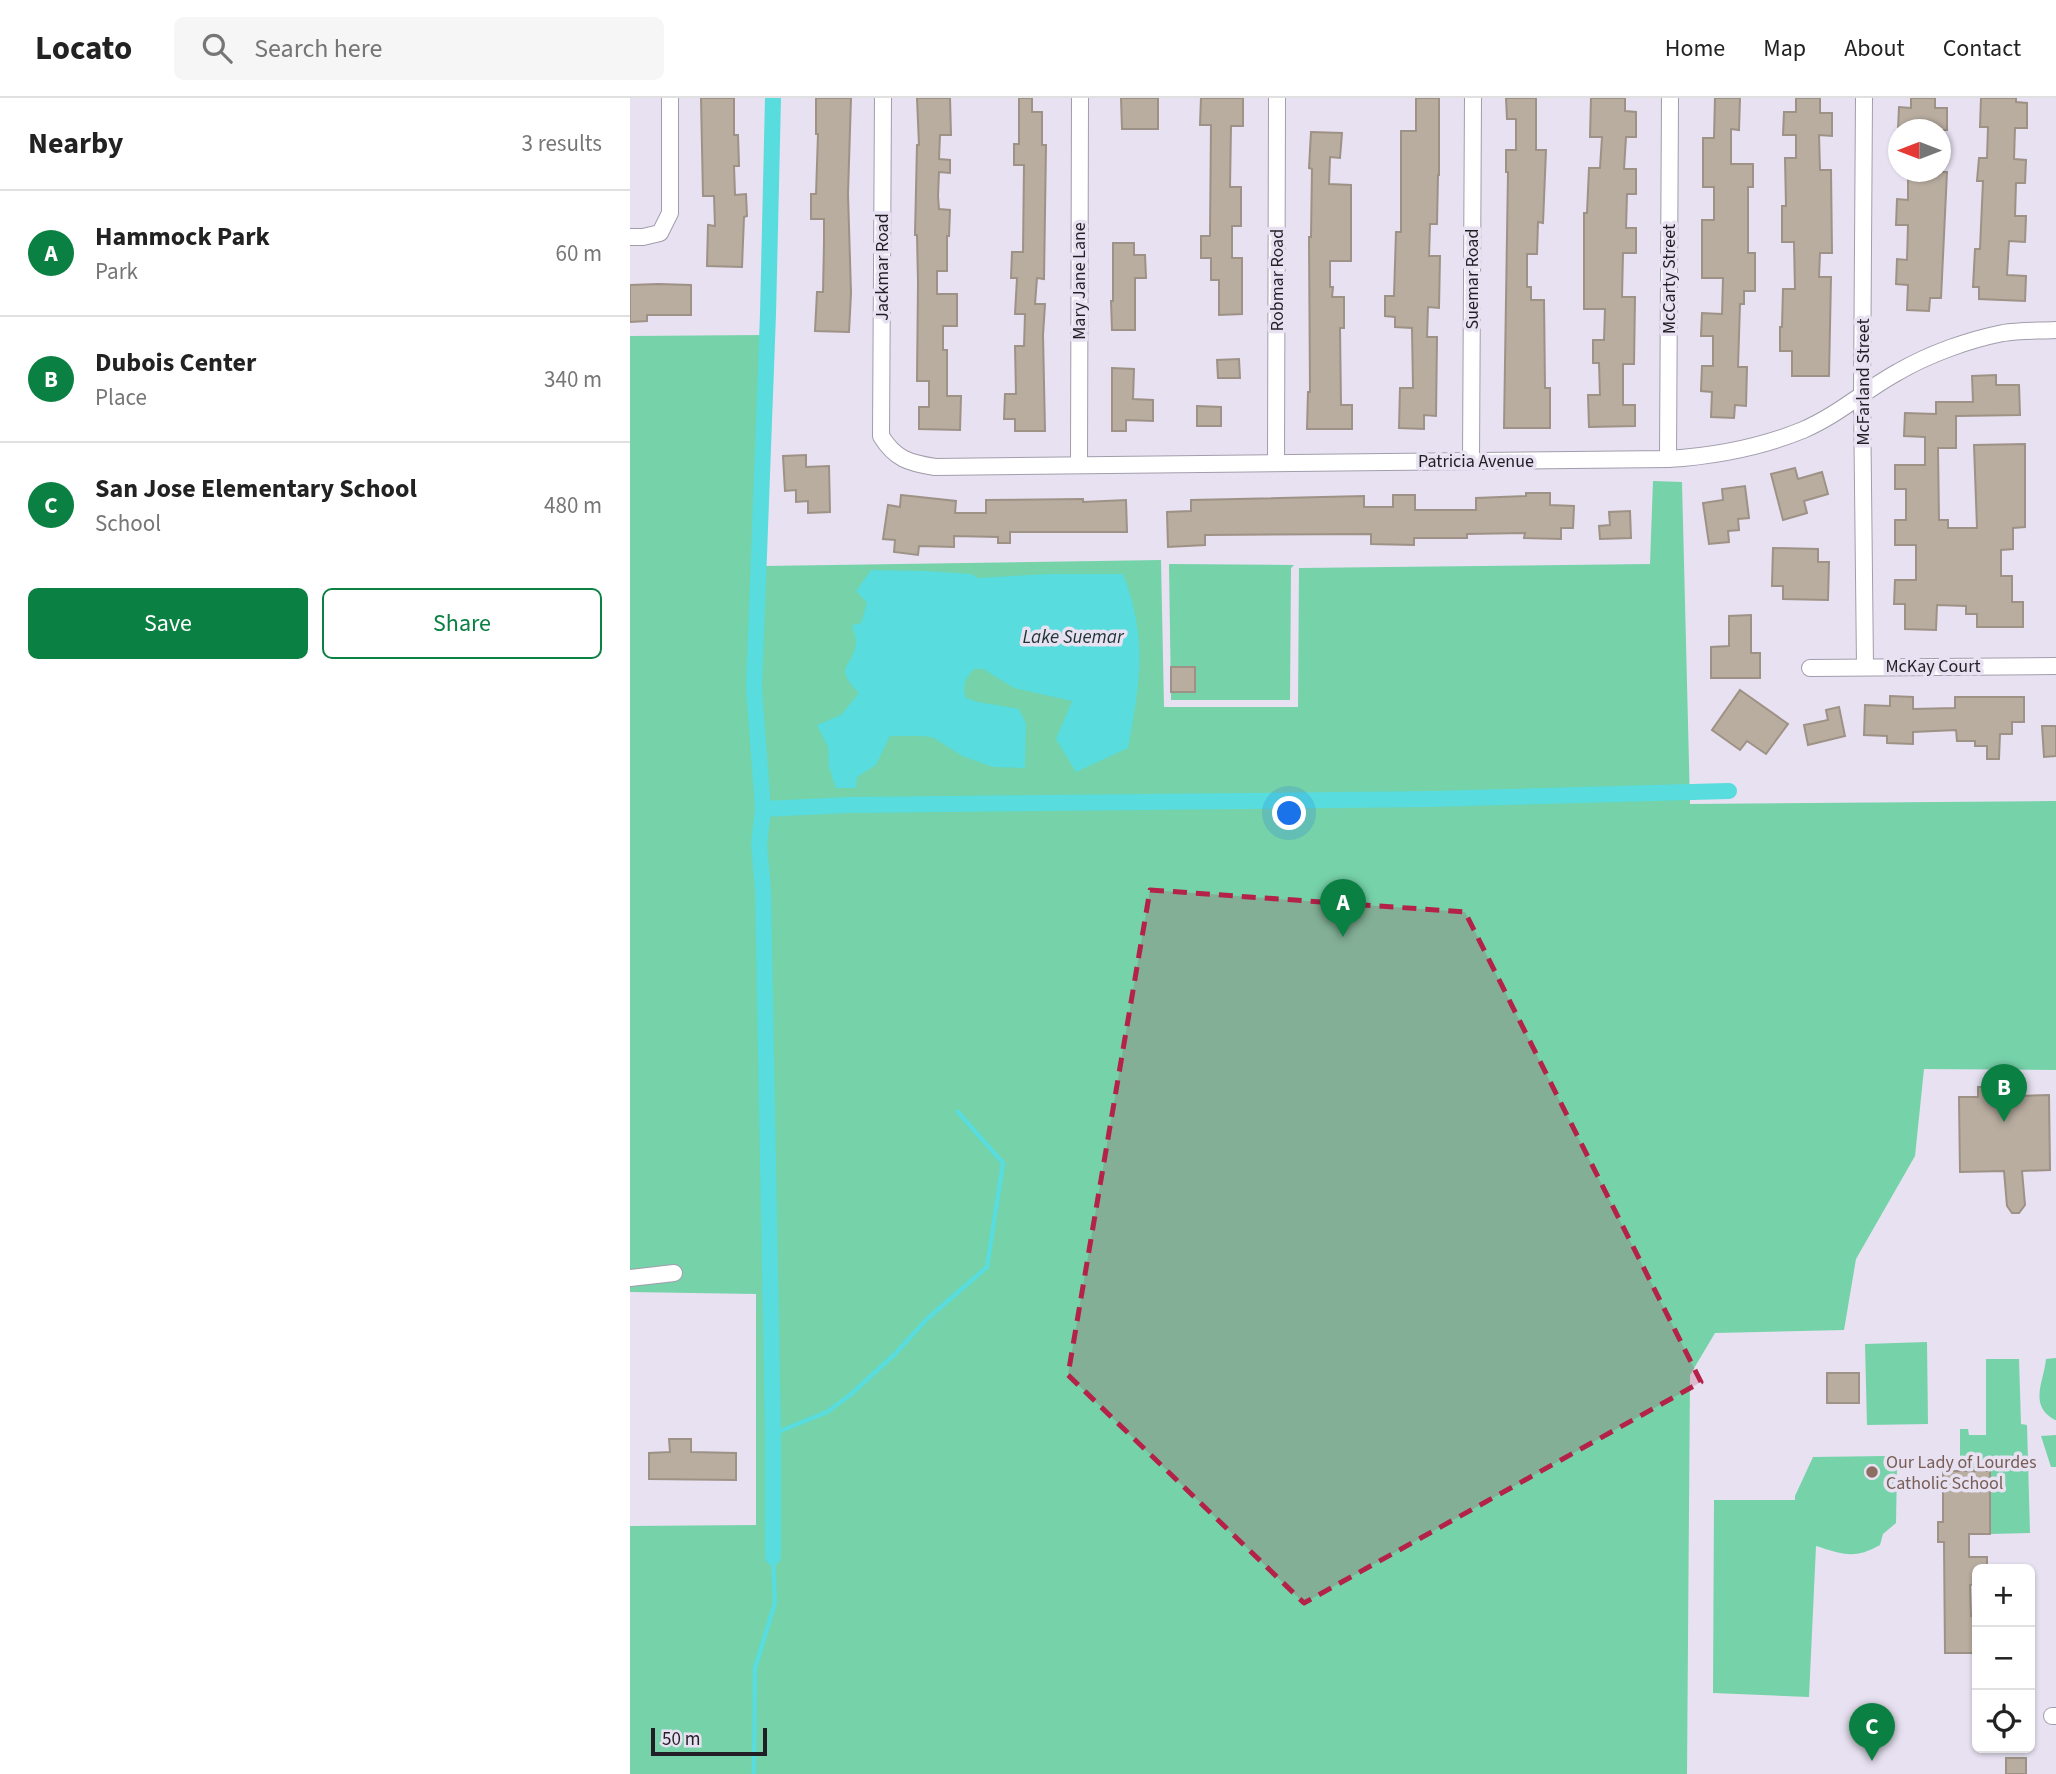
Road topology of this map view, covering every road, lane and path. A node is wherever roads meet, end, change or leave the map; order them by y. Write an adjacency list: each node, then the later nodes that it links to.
1 (670, 98): 8 (street)
2 (883, 98): 11 (street, Jackmar Road)
3 (1080, 98): 15 (street, Mary Jane Lane)
4 (1277, 98): 14 (street, Robmar Road)
5 (1473, 98): 13 (street, Suemar Road)
6 (1670, 98): 12 (street, McCarty Street)
7 (1864, 98): 10 (street, McFarland Street)
8 (630, 237)
9 (2056, 330): 10 (street, Patricia Avenue)
10 (1863, 395): 12 (street, Patricia Avenue); 16 (street, McFarland Street)
11 (881, 436): 15 (street, Patricia Avenue)
12 (1668, 459): 13 (street, Patricia Avenue)
13 (1471, 461): 14 (street, Patricia Avenue)
14 (1276, 463): 15 (street, Patricia Avenue)
15 (1079, 464)
16 (1865, 666): 17 (street, McKay Court); 18 (street, McKay Court)
17 (2056, 666)
18 (1810, 668)
19 (674, 1273): 20 (street)
20 (630, 1278)

